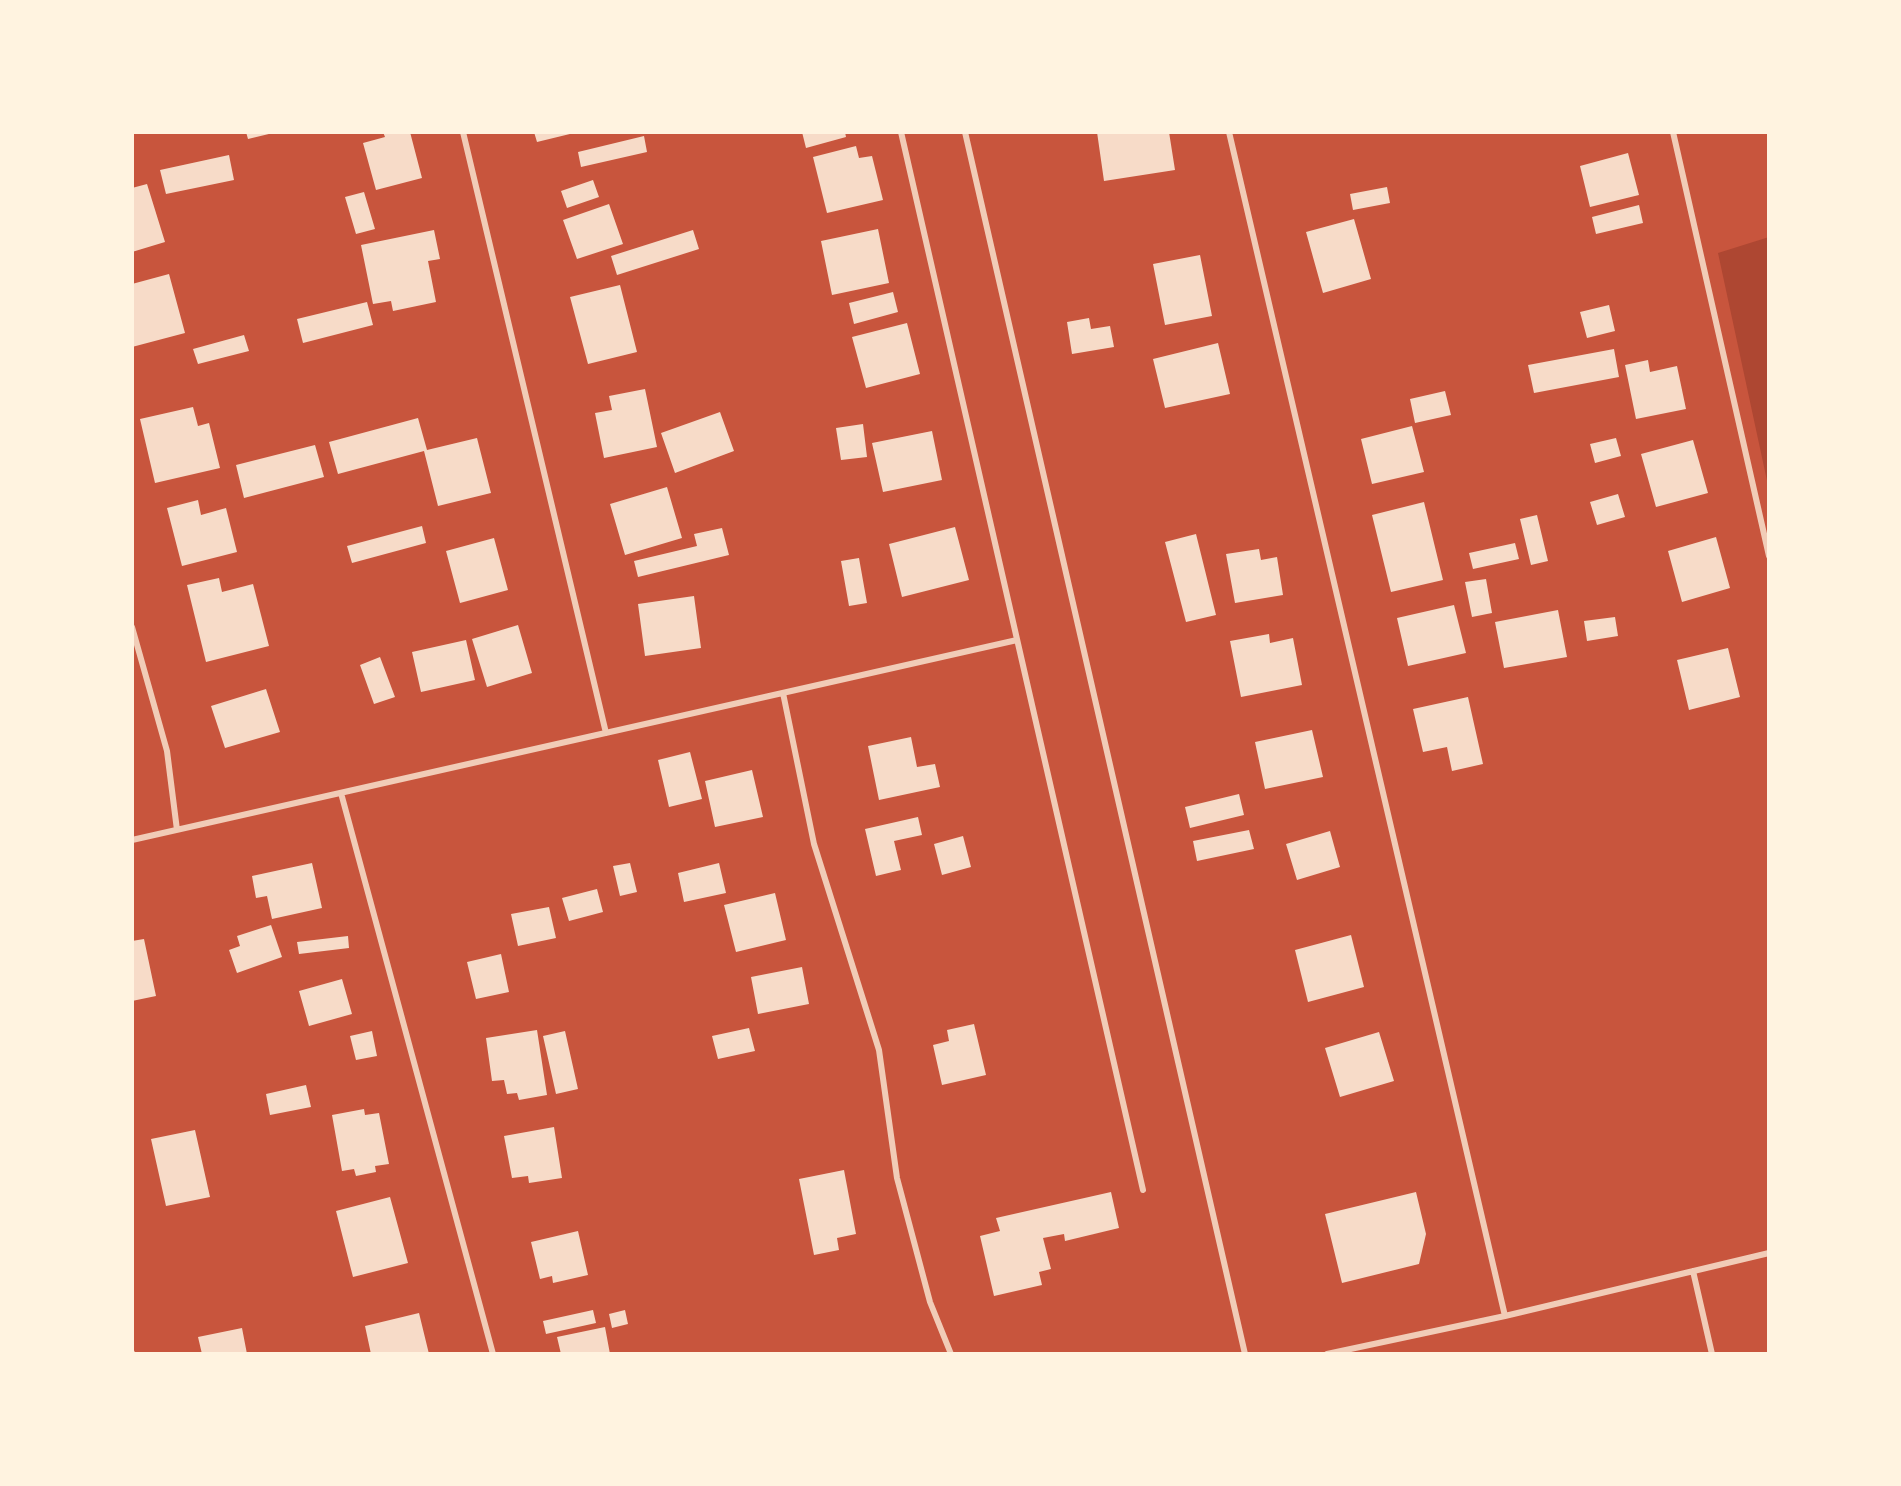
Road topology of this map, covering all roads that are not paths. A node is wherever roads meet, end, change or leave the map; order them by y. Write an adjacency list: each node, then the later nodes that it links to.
1 (463, 132): 10 (street)
2 (901, 132): 8 (street)
3 (965, 132): 20 (street)
4 (1229, 132): 17 (street)
5 (1672, 132): 6 (street)
6 (1769, 556)
7 (132, 627): 12 (street)
8 (1017, 640): 9 (street); 14 (street)
9 (783, 693): 10 (street); 19 (street)
10 (606, 733): 11 (street)
11 (341, 793): 12 (street); 18 (street)
12 (177, 830): 13 (street)
13 (132, 840)
14 (1143, 1190)
15 (1769, 1254): 16 (street)
16 (1693, 1271): 17 (street); 22 (street)
17 (1505, 1316): 21 (street)
18 (493, 1354)
19 (951, 1354)
20 (1245, 1354)
21 (1327, 1354)
22 (1712, 1354)

